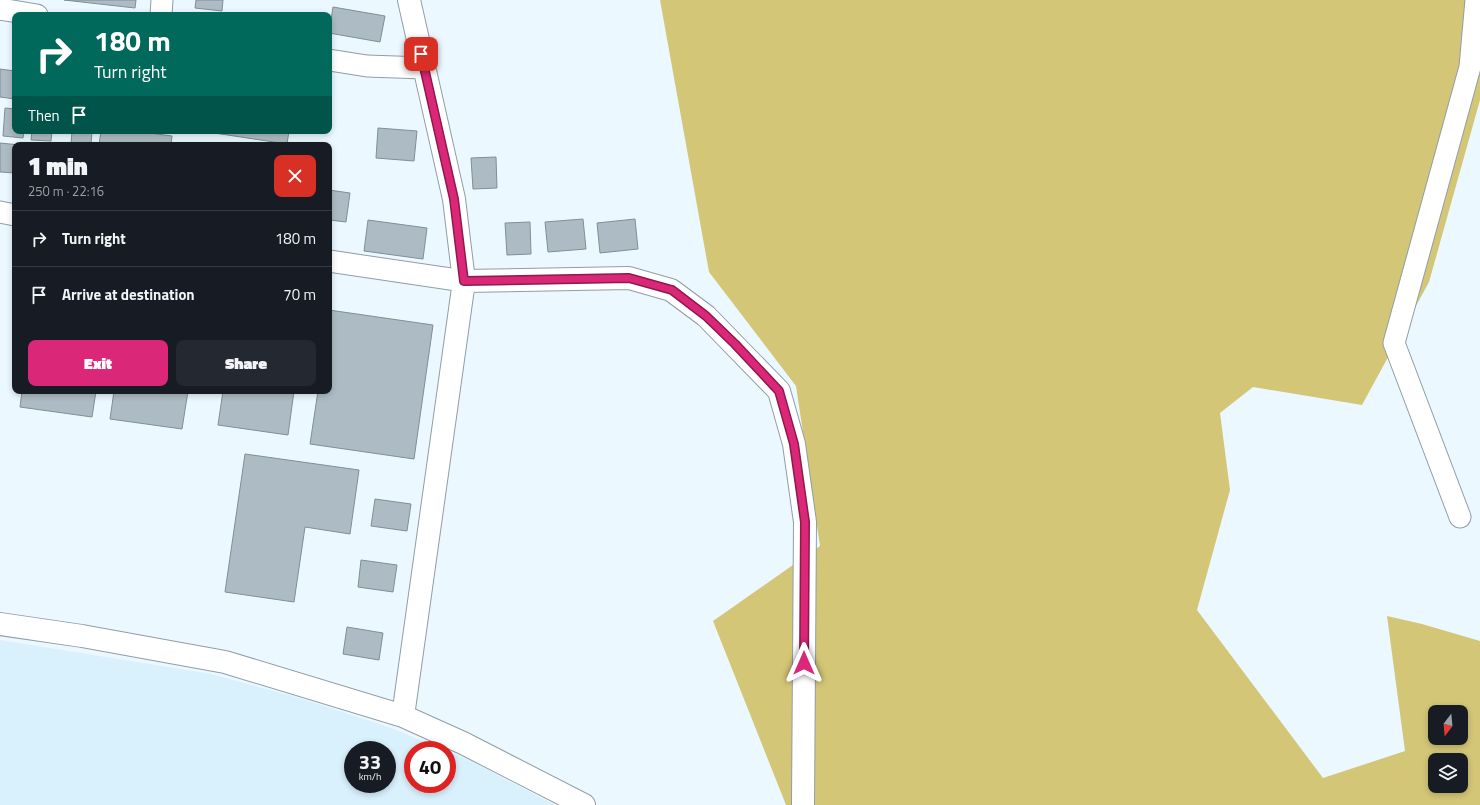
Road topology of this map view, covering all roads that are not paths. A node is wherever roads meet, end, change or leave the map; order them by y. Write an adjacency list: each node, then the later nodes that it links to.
1 (162, 0): 6 (street)
2 (409, 0): 8 (street)
3 (1476, 0): 13 (street)
4 (0, 9): 5 (street)
5 (18, 12)
6 (161, 12)
7 (332, 60): 8 (street)
8 (424, 68): 12 (street)
9 (0, 212): 10 (street)
10 (12, 214)
11 (332, 261): 12 (street)
12 (464, 281): 15 (street); 17 (street)
13 (1460, 517)
14 (0, 624): 15 (street)
15 (403, 716): 16 (street)
16 (584, 805)
17 (803, 805)

